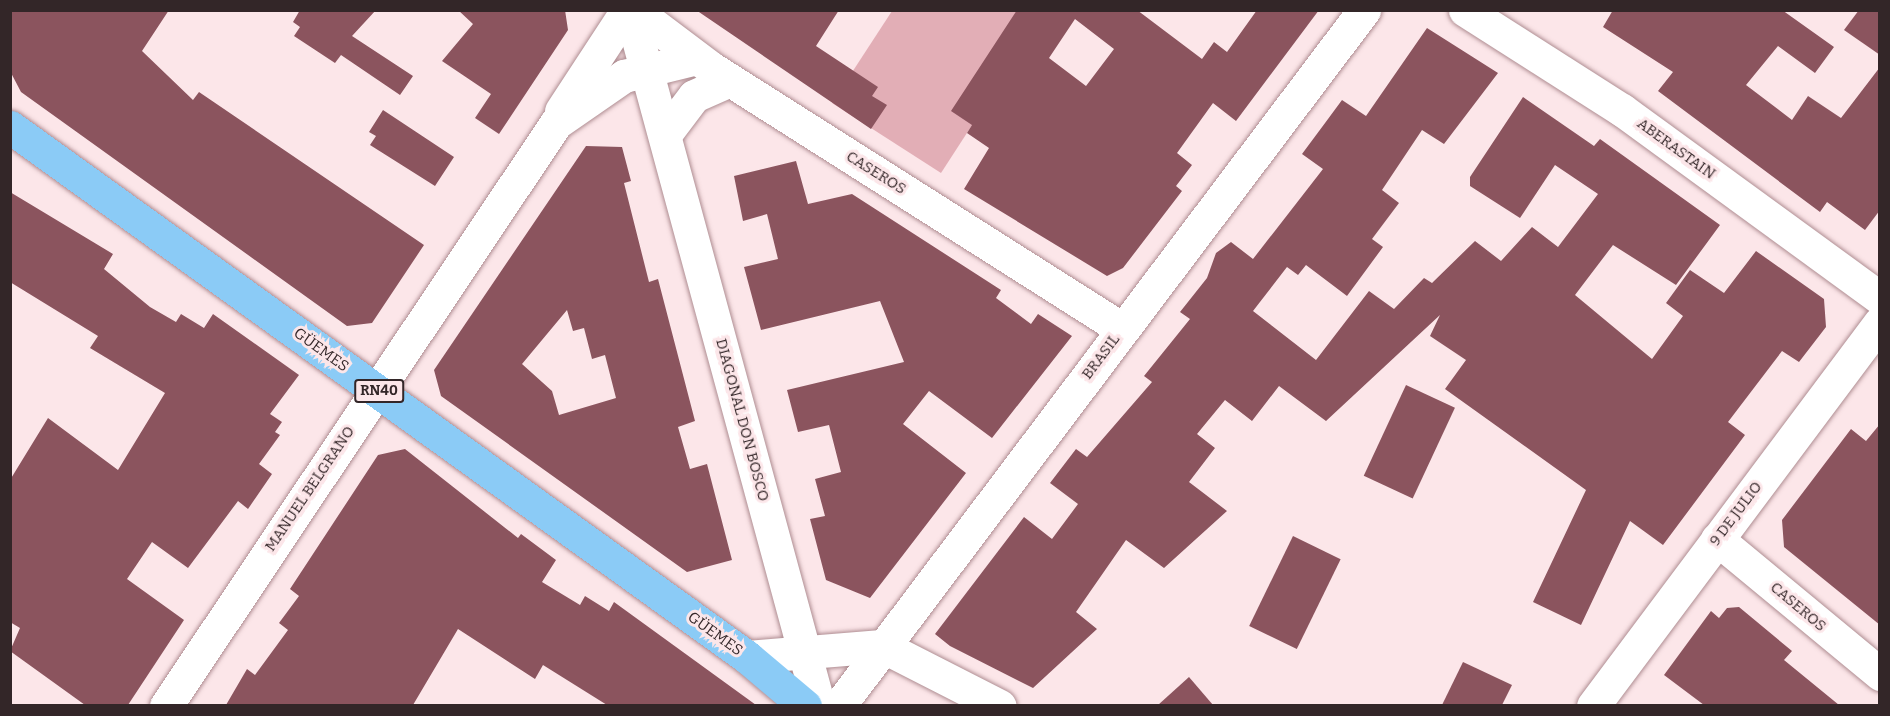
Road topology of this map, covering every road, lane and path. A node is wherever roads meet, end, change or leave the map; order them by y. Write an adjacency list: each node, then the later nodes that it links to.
1 (630, 10): 4 (street, CASEROS); 5 (street, DIAGONAL DON BOSCO); 7 (street, MANUEL BELGRANO)
2 (1364, 10): 12 (street, BRASIL)
3 (1465, 10): 10 (street, ABERASTAIN)
4 (697, 58): 5 (street, MANUEL BELGRANO); 6 (street, CASEROS)
5 (647, 67): 7 (street, MANUEL BELGRANO); 9 (street, DIAGONAL DON BOSCO)
6 (730, 80): 9 (street); 12 (street, CASEROS)
7 (556, 123): 13 (street, MANUEL BELGRANO)
8 (10, 128): 13 (main road, GÜEMES / RN40)
9 (666, 133): 16 (street, DIAGONAL DON BOSCO)
10 (1880, 298)
11 (1880, 322): 14 (street, 9 DE JULIO)
12 (1122, 329): 15 (street, BRASIL)
13 (376, 389): 17 (main road, GÜEMES / RN40); 19 (street, MANUEL BELGRANO)
14 (1717, 539): 18 (street, CASEROS); 24 (street, 9 DE JULIO)
15 (882, 646): 16 (street, GÜEMES); 22 (street, BRASIL); 23 (street)
16 (803, 652): 17 (street, GÜEMES); 21 (street, DIAGONAL DON BOSCO)
17 (747, 657): 20 (main road, GÜEMES / RN40)
18 (1880, 674)
19 (166, 705)
20 (805, 705)
21 (819, 705)
22 (839, 705)
23 (1000, 705)
24 (1593, 705)

